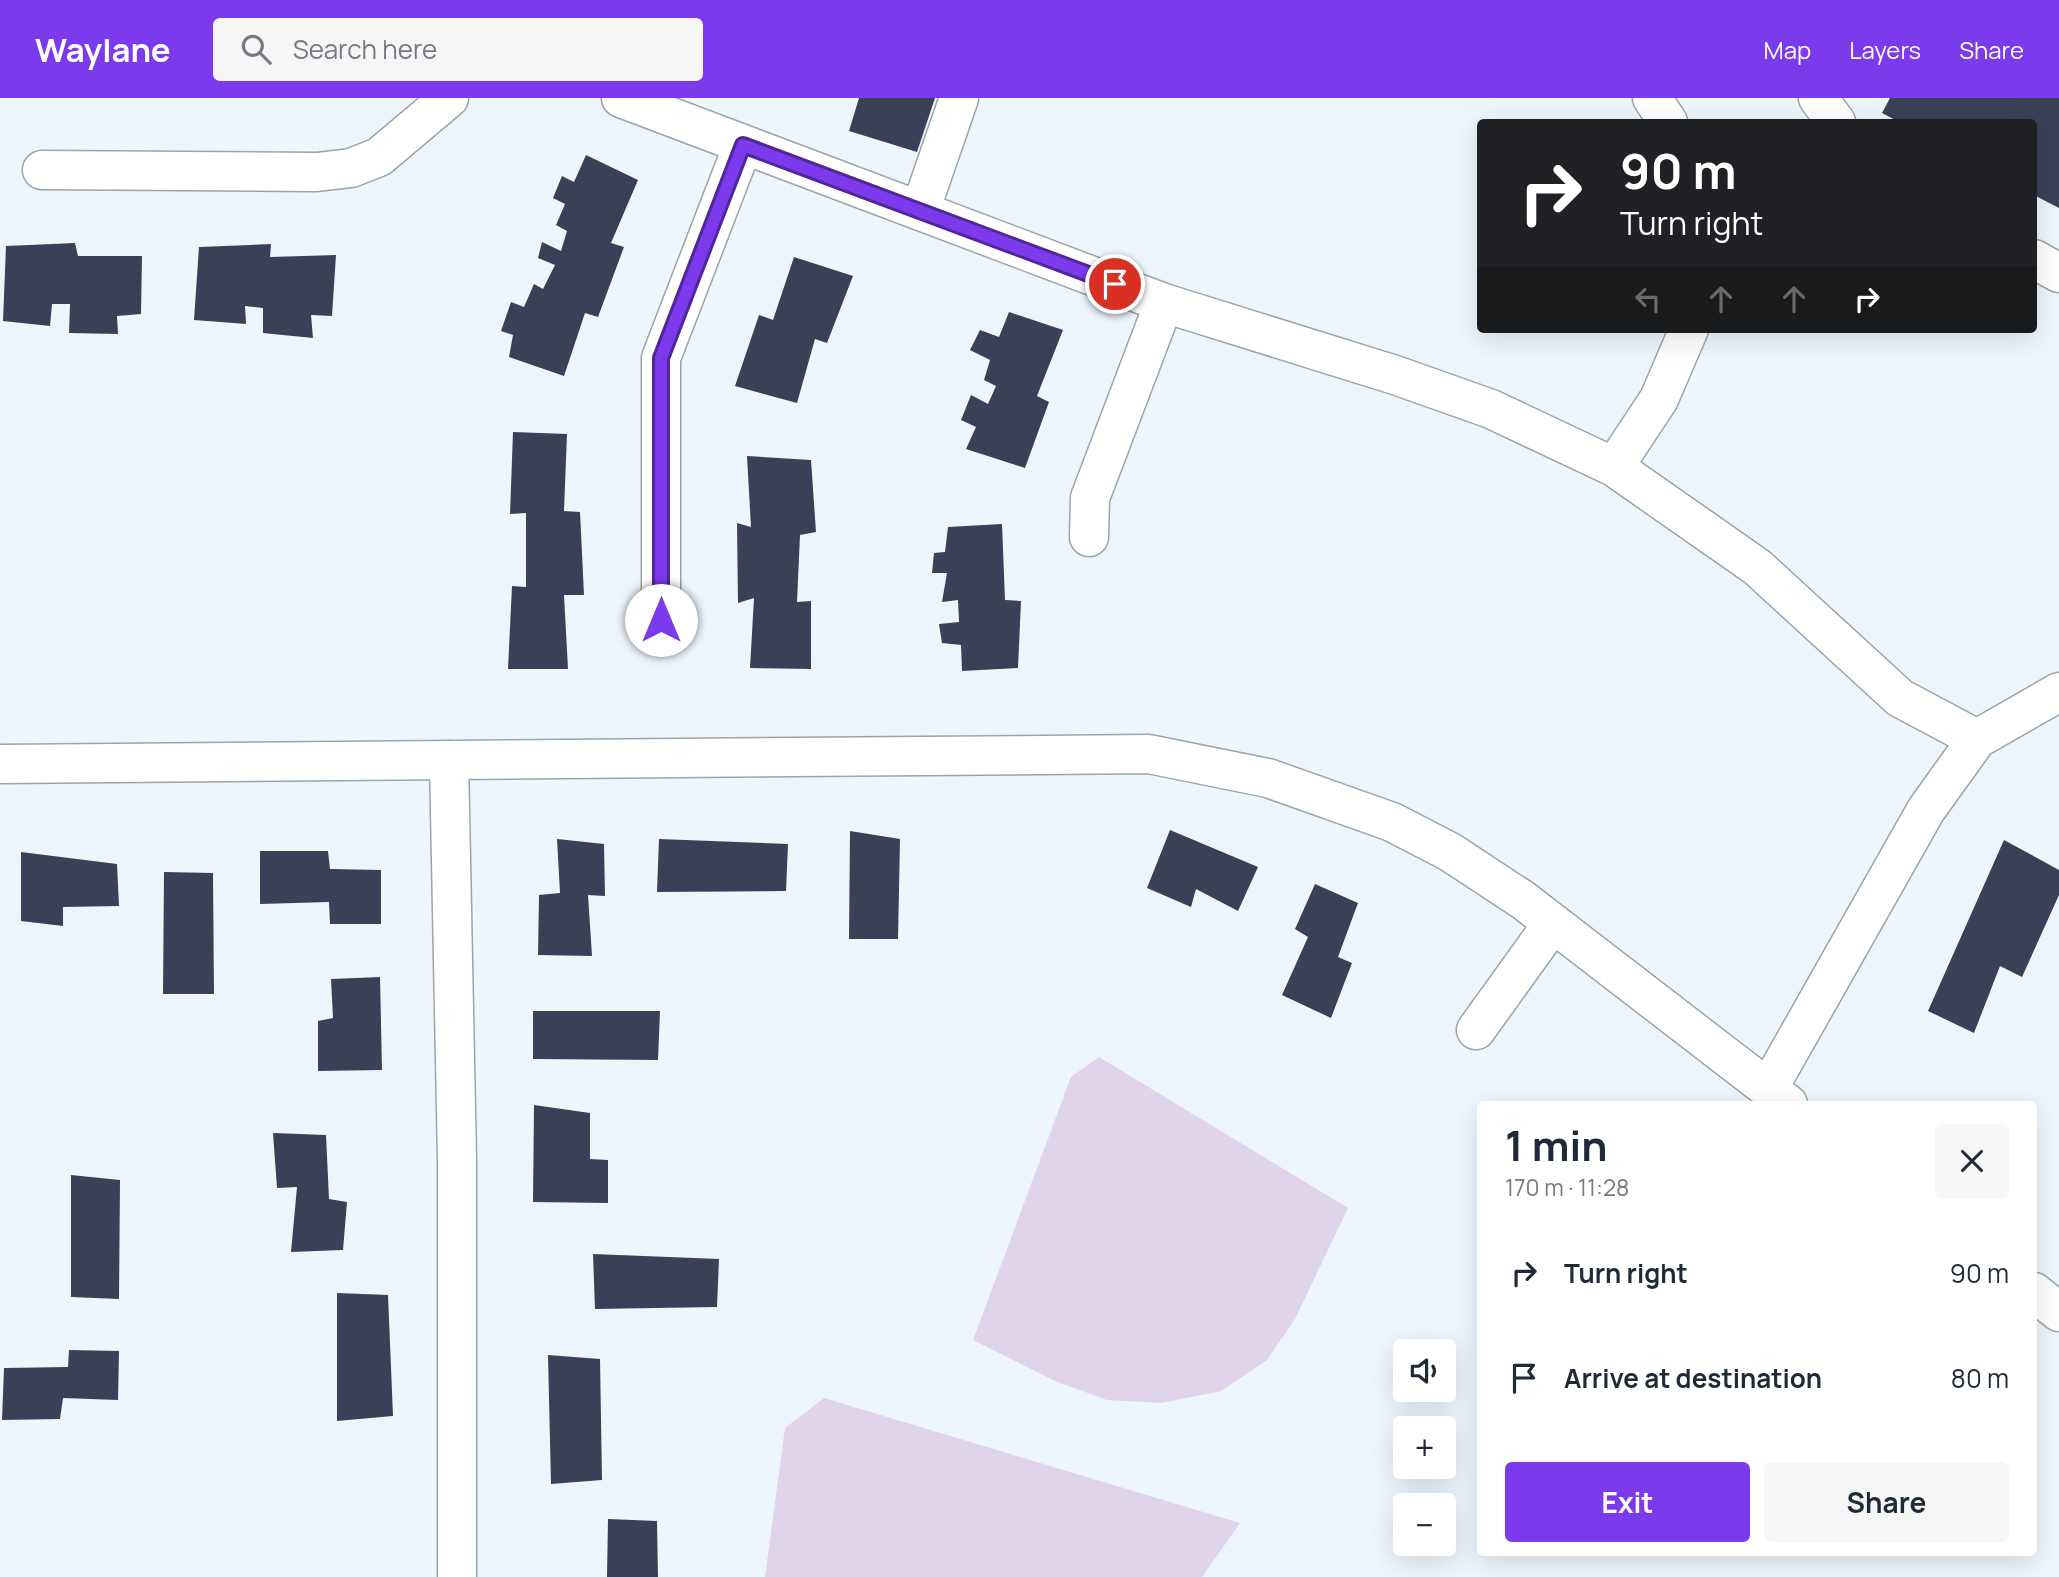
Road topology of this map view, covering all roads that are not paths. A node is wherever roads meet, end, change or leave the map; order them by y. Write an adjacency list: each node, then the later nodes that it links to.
1 (449, 98): 9 (street)
2 (621, 98): 8 (street)
3 (959, 98): 10 (street)
4 (1652, 98): 6 (street)
5 (1818, 98): 7 (street)
6 (1666, 119)
7 (1834, 119)
8 (743, 145): 10 (street); 17 (street)
9 (42, 170)
10 (920, 211): 13 (street)
11 (2037, 261): 12 (street)
12 (2059, 273)
13 (1164, 303): 15 (street); 16 (street)
14 (1687, 333): 15 (street)
15 (1614, 467): 19 (street)
16 (1089, 537)
17 (661, 620)
18 (2059, 692): 19 (street)
19 (1977, 739): 24 (street)
20 (449, 760): 21 (street); 22 (street); 27 (street)
21 (0, 764)
22 (1553, 923): 23 (street); 24 (street)
23 (1476, 1030)
24 (1778, 1097)
25 (2037, 1294): 26 (street)
26 (2059, 1312)
27 (457, 1577)

